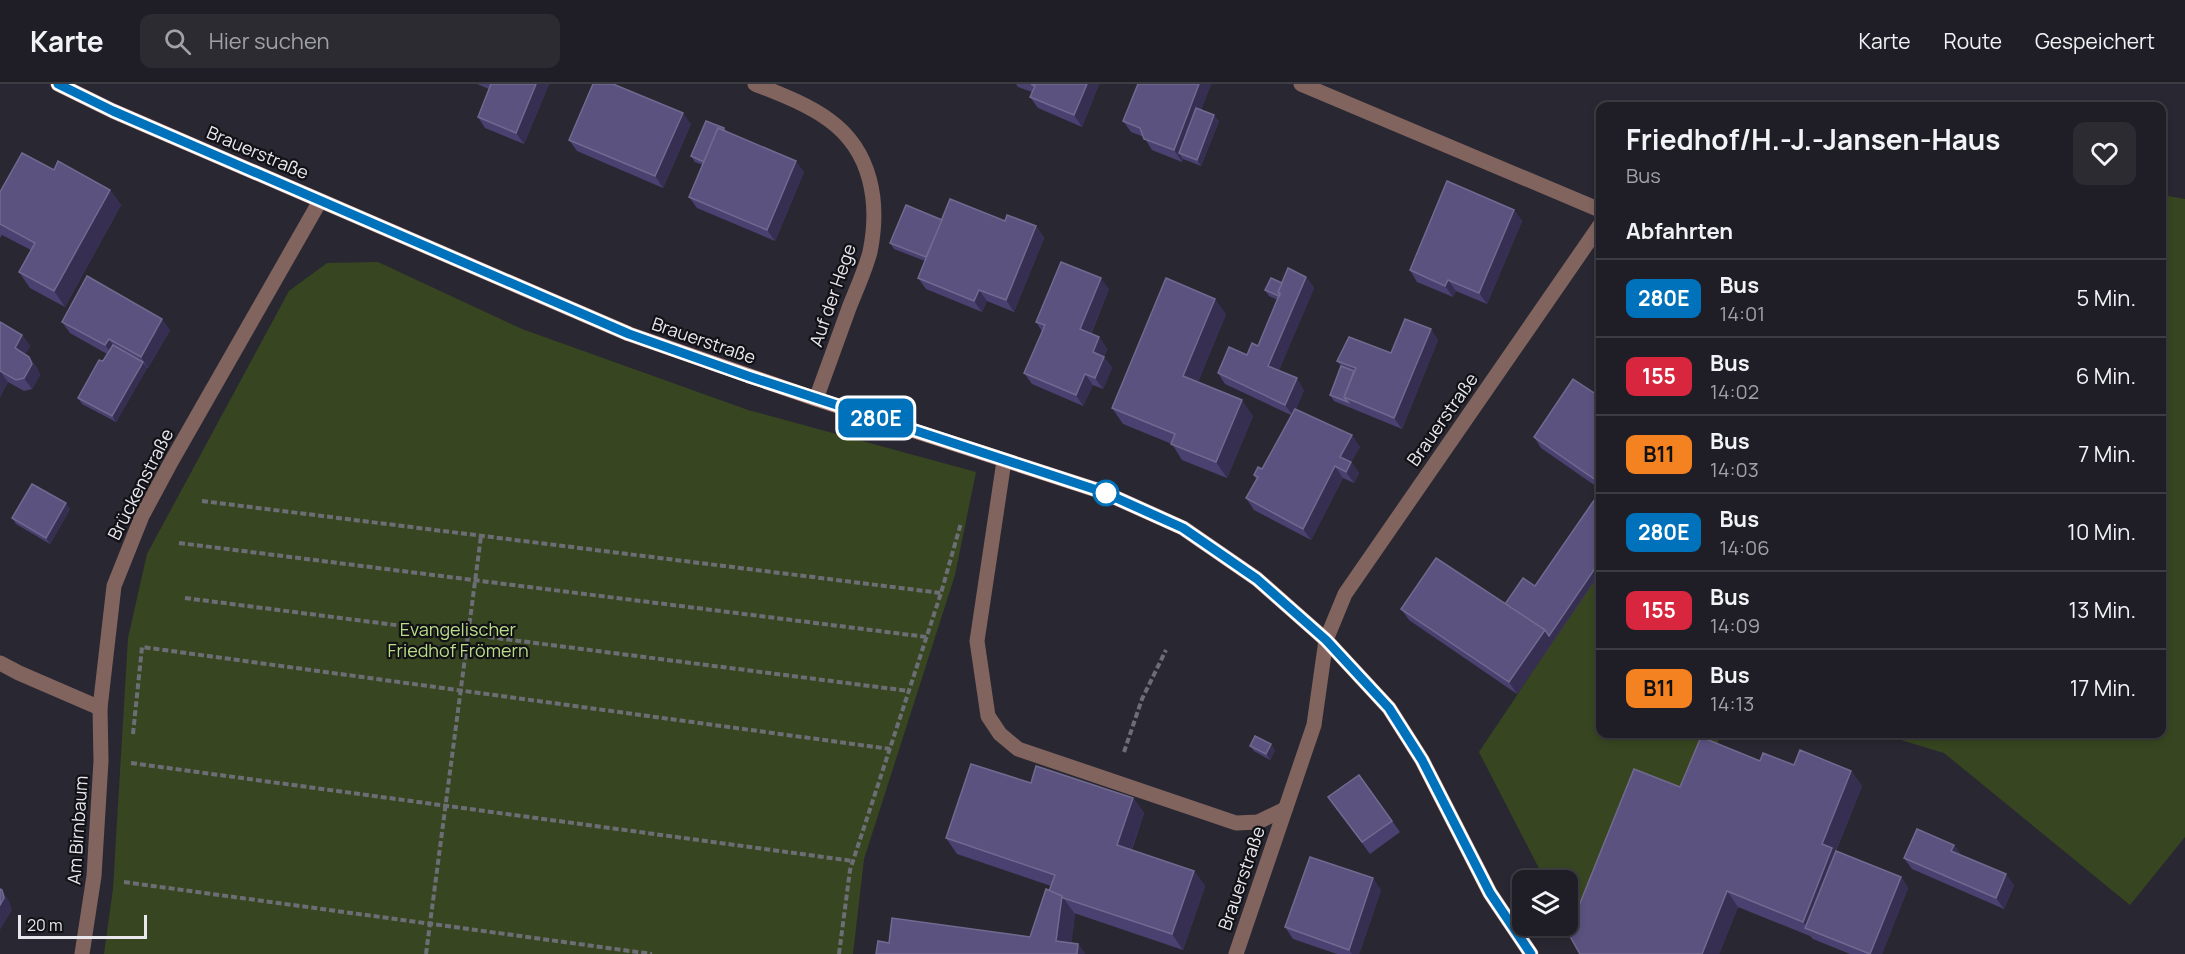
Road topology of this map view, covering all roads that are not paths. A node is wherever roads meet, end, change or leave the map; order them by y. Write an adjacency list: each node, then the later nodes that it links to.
1 (58, 84): 4 (main road, Brauerstraße)
2 (755, 84): 7 (street, Auf der Hege)
3 (1301, 84): 5 (street)
4 (320, 201): 7 (main road, Brauerstraße); 11 (street, Brückenstraße)
5 (1596, 208)
6 (1596, 231): 9 (street, Brauerstraße)
7 (816, 399): 8 (main road, Brauerstraße)
8 (1004, 461): 9 (main road, Brauerstraße); 12 (street)
9 (1326, 640): 12 (street, Brauerstraße); 15 (main road, Brauerstraße)
10 (0, 663): 11 (street)
11 (100, 708): 13 (street, Am Birnbaum)
12 (1285, 809): 14 (street, Brauerstraße)
13 (82, 954)
14 (1236, 954)
15 (1531, 954)

